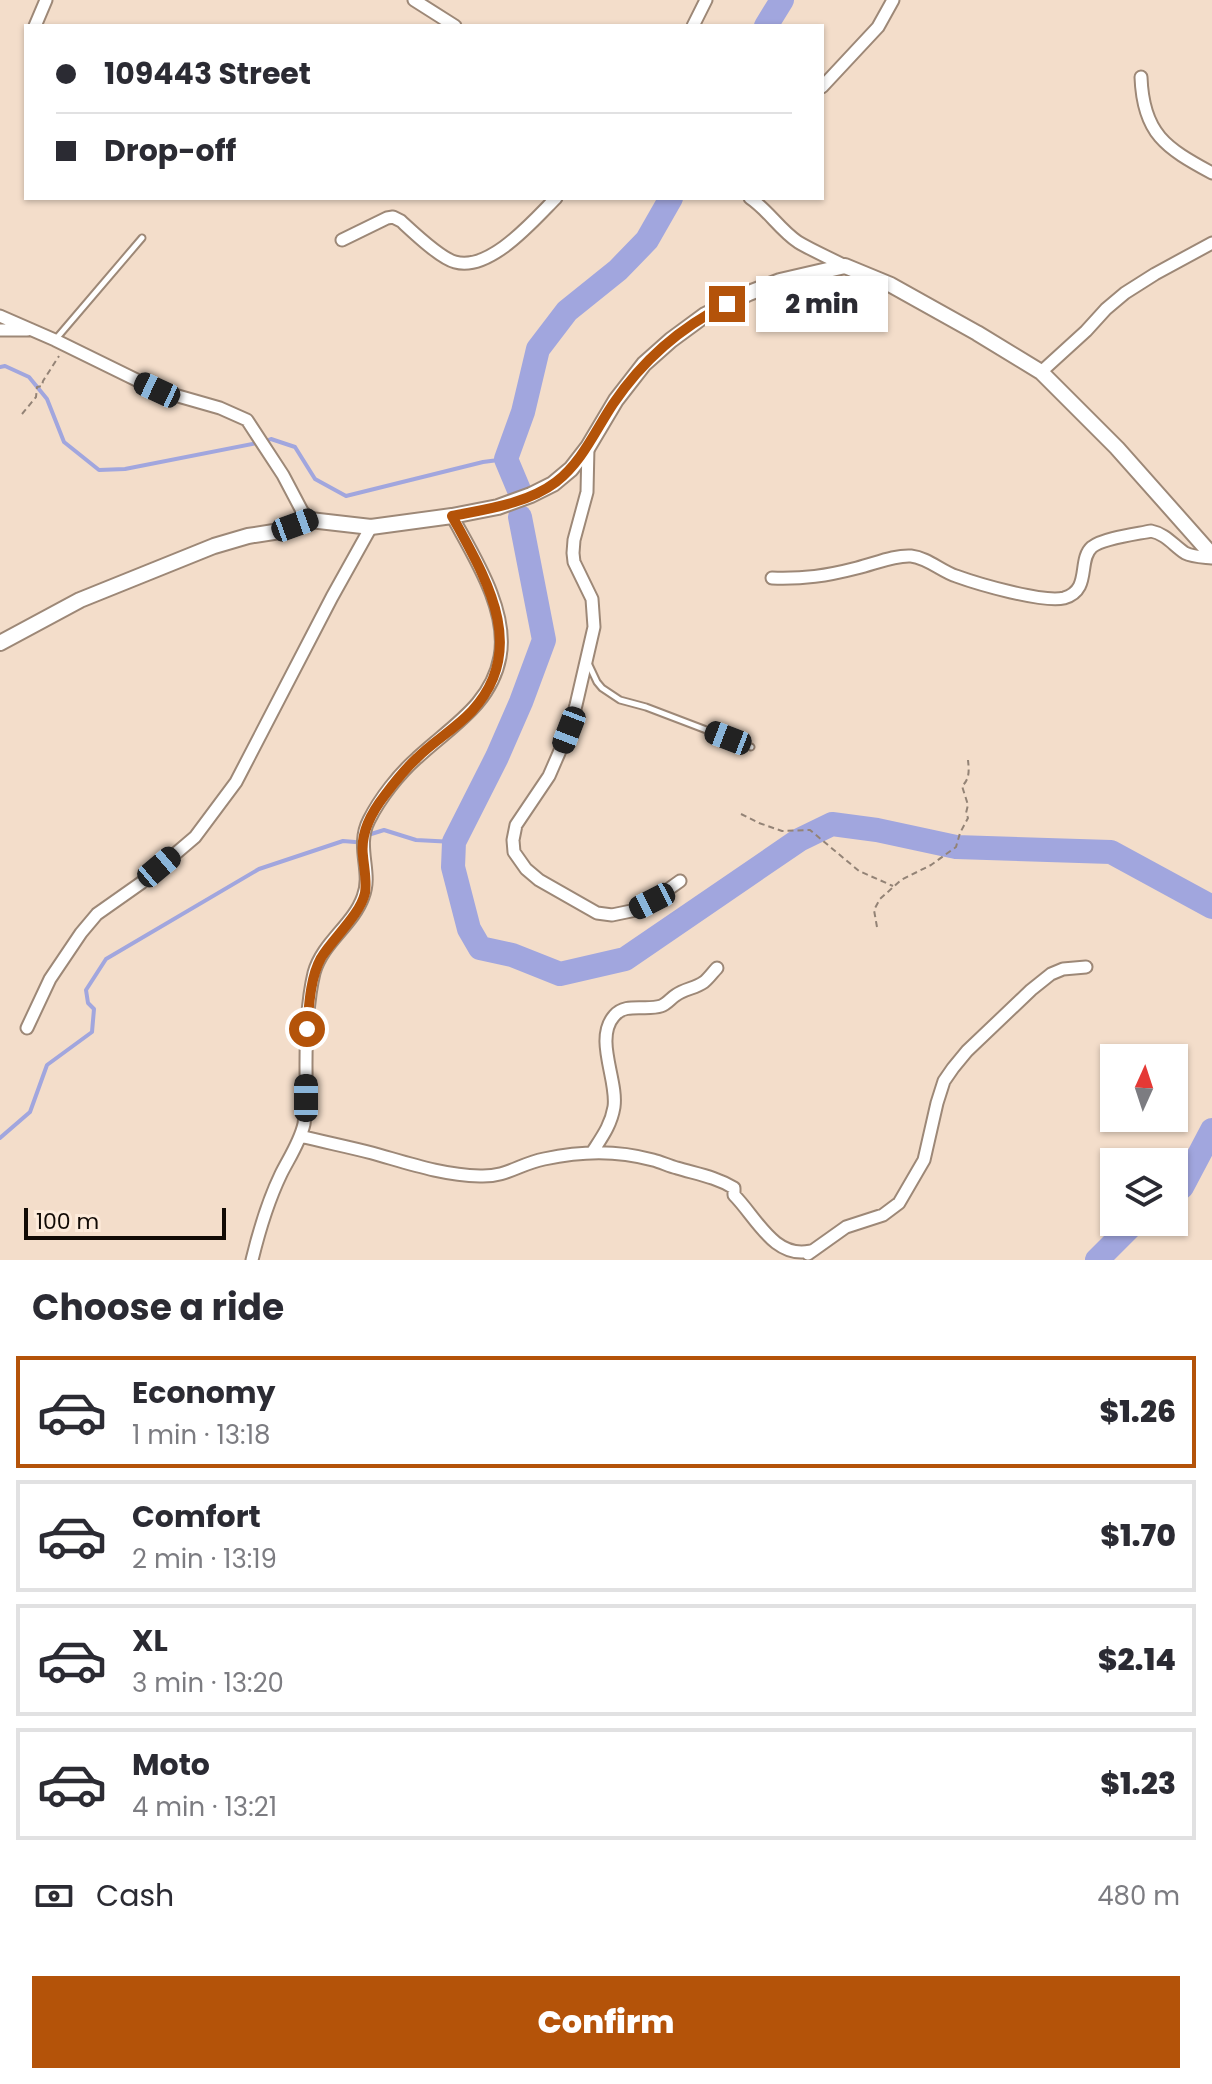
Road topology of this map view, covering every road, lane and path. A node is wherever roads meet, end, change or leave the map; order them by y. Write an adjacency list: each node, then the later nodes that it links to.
1 (46, 0): 5 (street)
2 (414, 0): 6 (street)
3 (706, 0): 7 (street)
4 (893, 0): 9 (street)
5 (36, 24)
6 (452, 24)
7 (694, 24)
8 (1141, 77): 10 (street)
9 (824, 85)
10 (1212, 173)
11 (554, 200): 16 (street)
12 (753, 200): 14 (street)
13 (764, 200): 14 (street)
14 (767, 214): 18 (street)
15 (142, 238): 22 (lane)
16 (342, 240)
17 (1212, 243): 23 (street)
18 (845, 266): 23 (street); 25 (street)
19 (0, 316): 21 (street)
20 (0, 330): 21 (street)
21 (36, 331): 22 (street)
22 (60, 342): 24 (path); 27 (street)
23 (1041, 372): 29 (street)
24 (22, 414)
25 (588, 447): 26 (street); 32 (street)
26 (452, 516): 28 (street); 42 (street)
27 (310, 520): 28 (street); 31 (street)
28 (371, 527): 41 (street)
29 (1212, 556): 30 (street)
30 (772, 578)
31 (0, 643)
32 (587, 658): 33 (lane); 36 (street)
33 (751, 747)
34 (968, 760): 37 (path)
35 (741, 814): 37 (path)
36 (680, 881)
37 (893, 886): 38 (path)
38 (877, 927)
39 (1086, 967): 44 (street)
40 (717, 968): 43 (street)
41 (27, 1028)
42 (300, 1136): 43 (street); 45 (street)
43 (593, 1151): 44 (street)
44 (806, 1256)
45 (252, 1260)

